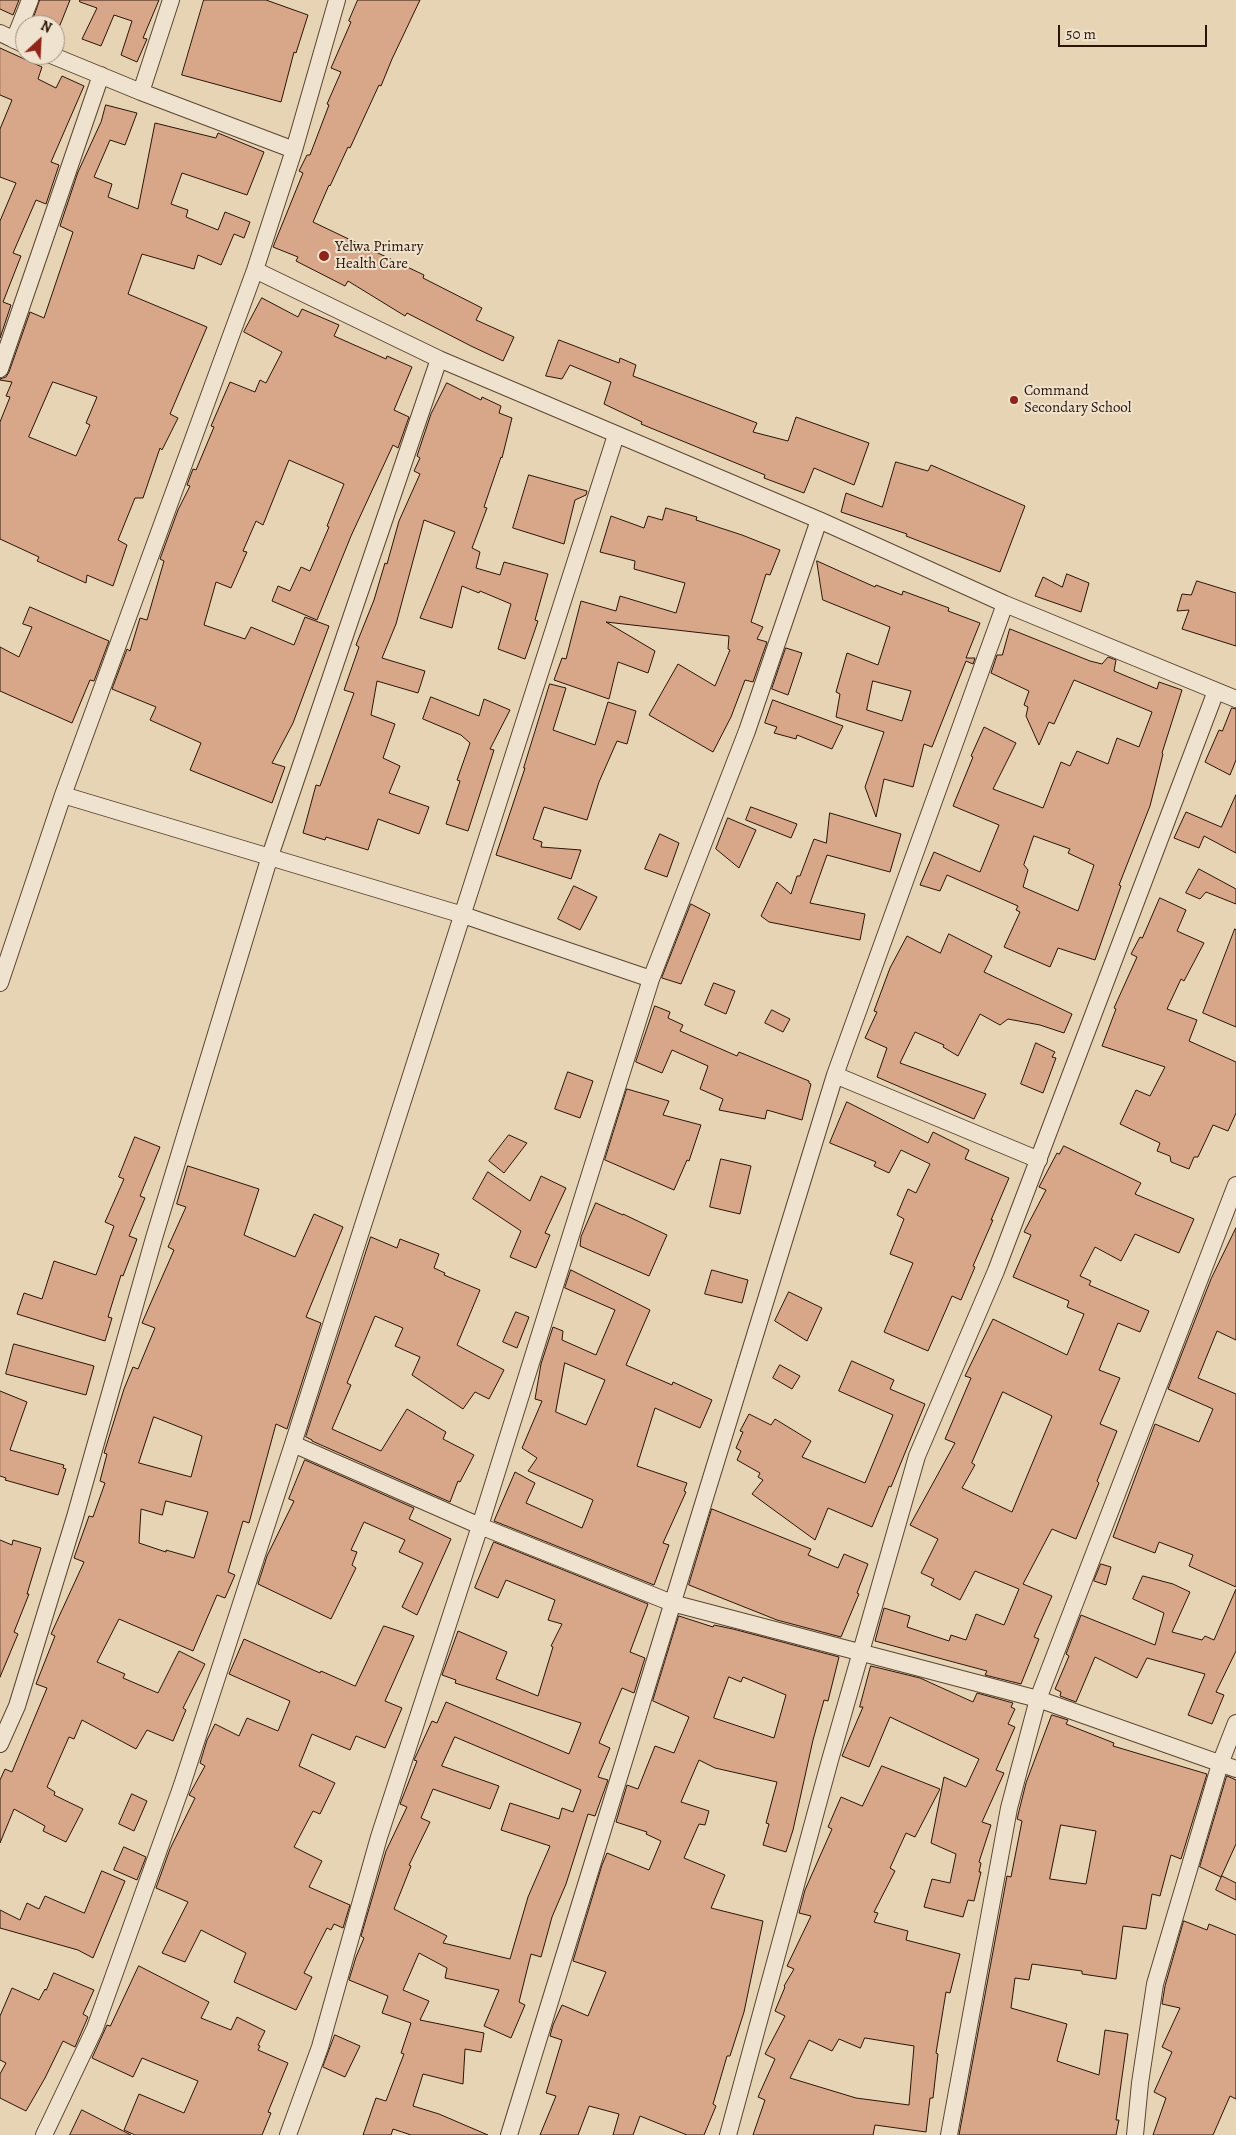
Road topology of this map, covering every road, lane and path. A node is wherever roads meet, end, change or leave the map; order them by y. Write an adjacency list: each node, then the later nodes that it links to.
1 (30, 0): 4 (street)
2 (172, 0): 7 (street)
3 (337, 0): 8 (street)
4 (13, 39)
5 (65, 61): 6 (street)
6 (101, 75): 7 (street); 11 (street)
7 (141, 92): 8 (street)
8 (294, 150): 9 (street)
9 (255, 270): 10 (street); 17 (street)
10 (440, 359): 12 (street); 18 (street)
11 (0, 370)
12 (616, 435): 13 (street); 19 (street)
13 (819, 520): 14 (street); 20 (street)
14 (1005, 604): 15 (street); 22 (street)
15 (1216, 691): 16 (street); 23 (street)
16 (1236, 698)
17 (62, 795): 18 (street); 21 (street)
18 (270, 856): 19 (street); 31 (street)
19 (463, 915): 20 (street); 25 (street)
20 (651, 979): 26 (street)
21 (0, 984)
22 (835, 1075): 23 (street); 27 (street)
23 (1039, 1160): 28 (street)
24 (1236, 1185): 29 (street)
25 (293, 1444): 26 (street); 33 (street)
26 (480, 1526): 27 (street); 34 (street)
27 (672, 1603): 28 (street); 35 (street)
28 (860, 1653): 29 (street); 36 (street)
29 (1038, 1699): 32 (street); 37 (street)
30 (1236, 1723): 32 (street)
31 (0, 1744)
32 (1228, 1767): 38 (street)
33 (44, 2135)
34 (288, 2135)
35 (509, 2135)
36 (728, 2135)
37 (949, 2135)
38 (1136, 2135)

